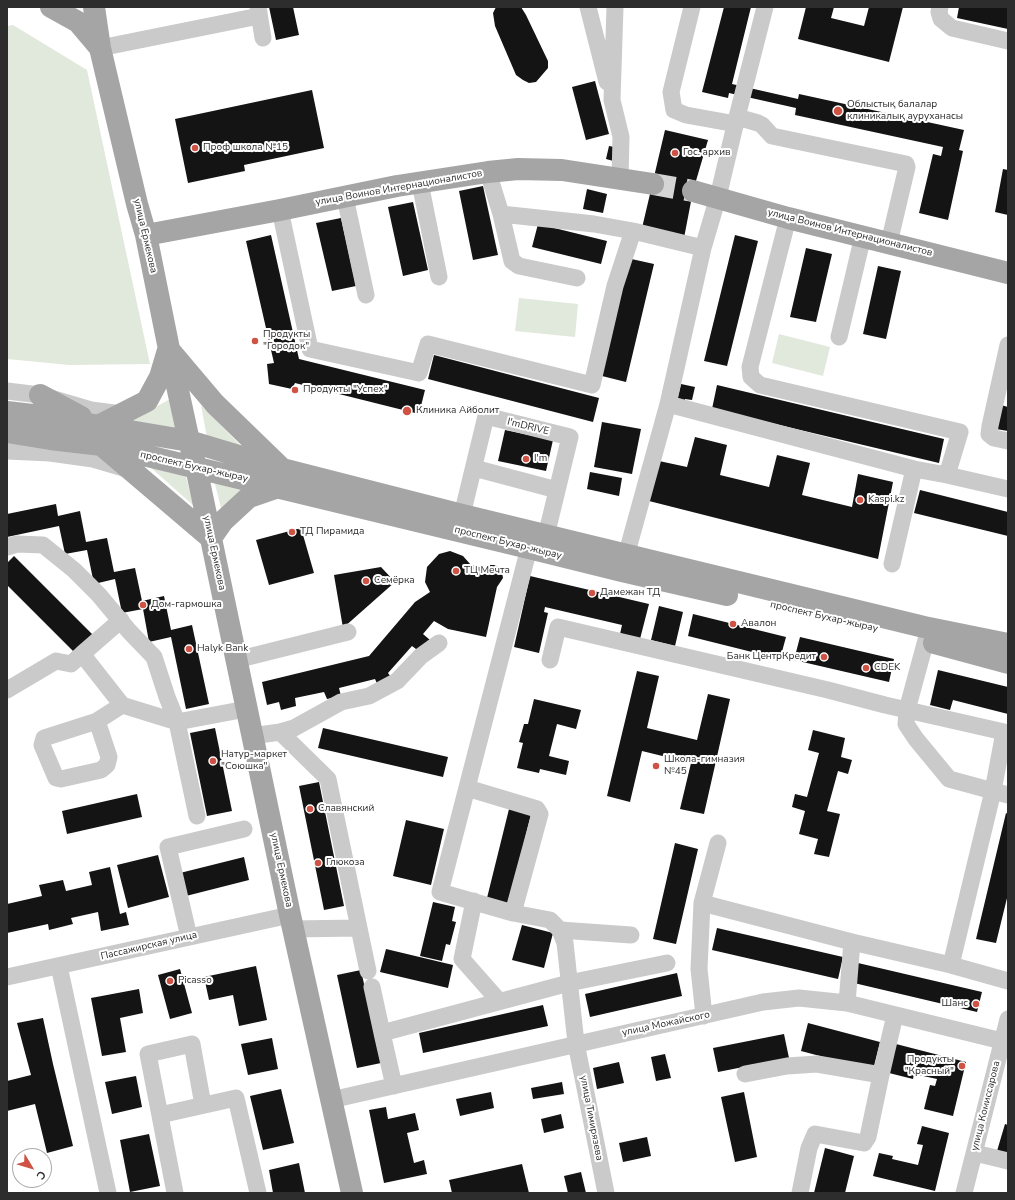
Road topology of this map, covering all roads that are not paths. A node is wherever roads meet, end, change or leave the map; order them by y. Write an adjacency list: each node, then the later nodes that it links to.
1 (51, 7): 11 (main road)
2 (94, 7): 11 (main road, улица Ермекова)
3 (588, 7): 12 (street)
4 (615, 7): 12 (street)
5 (692, 7): 13 (street)
6 (765, 7): 13 (street)
7 (940, 7): 10 (street)
8 (259, 12): 9 (street); 11 (street)
9 (263, 38)
10 (1008, 41)
11 (100, 48): 25 (main road, улица Ермекова)
12 (612, 100): 15 (street)
13 (737, 121): 20 (street); 27 (street)
14 (488, 172): 15 (main road, улица Воинов Интернационалистов); 16 (main road, улица Воинов Интернационалистов); 22 (street)
15 (620, 179): 17 (main road, улица Воинов Интернационалистов)
16 (420, 183): 19 (main road, улица Воинов Интернационалистов); 30 (street)
17 (653, 184)
18 (693, 191): 20 (main road, улица Воинов Интернационалистов)
19 (345, 197): 21 (main road, улица Воинов Интернационалистов); 32 (street)
20 (718, 197): 23 (main road, улица Воинов Интернационалистов); 28 (street)
21 (280, 210): 24 (street); 25 (main road, улица Воинов Интернационалистов)
22 (501, 214): 24 (street); 31 (street)
23 (788, 218): 26 (main road, улица Воинов Интернационалистов); 51 (street)
24 (633, 231): 28 (street)
25 (146, 236): 35 (main road, улица Ермекова)
26 (863, 236): 27 (main road, улица Воинов Интернационалистов); 33 (street)
27 (889, 243): 29 (main road, улица Воинов Интернационалистов)
28 (703, 248): 38 (street)
29 (1008, 273)
30 (439, 277)
31 (577, 278)
32 (366, 295)
33 (839, 337)
34 (1008, 345): 44 (street)
35 (168, 349): 40 (main road); 43 (main road, улица Ермекова); 52 (main road)
36 (7, 391): 37 (street)
37 (40, 395): 40 (street); 42 (main road)
38 (668, 404): 49 (street); 59 (street)
39 (7, 412): 42 (main road)
40 (122, 414): 42 (main road)
41 (7, 432): 45 (main road, проспект Бухар-жырау)
42 (100, 435): 43 (main road, проспект Бухар-жырау); 45 (main road, проспект Бухар-жырау); 47 (main road, проспект Бухар-жырау); 50 (main road)
43 (189, 441): 47 (main road, улица Ермекова); 52 (main road, проспект Бухар-жырау)
44 (1008, 441)
45 (50, 446): 46 (street); 50 (street)
46 (7, 451)
47 (196, 467): 52 (main road, проспект Бухар-жырау); 56 (main road, улица Ермекова)
48 (474, 468): 54 (street); 54 (street, I'mDRIVE); 55 (street, I'mDRIVE)
49 (914, 469): 51 (street); 60 (street)
50 (129, 470): 56 (main road)
51 (947, 475): 53 (street)
52 (280, 478): 55 (main road, проспект Бухар-жырау); 56 (main road); 57 (main road, проспект Бухар-жырау)
53 (1008, 489)
54 (558, 490): 57 (street, I'mDRIVE)
55 (462, 515): 57 (main road, проспект Бухар-жырау)
56 (212, 538): 67 (main road, улица Ермекова)
57 (538, 542): 59 (main road, проспект Бухар-жырау); 78 (street, I'mDRIVE)
58 (7, 547): 61 (street)
59 (624, 563): 63 (main road, проспект Бухар-жырау); 65 (main road, проспект Бухар-жырау)
60 (892, 564)
61 (121, 620): 66 (street); 75 (street)
62 (348, 632): 67 (street)
63 (926, 640): 69 (main road, проспект Бухар-жырау); 73 (street)
64 (439, 643): 76 (street)
65 (1008, 644)
66 (82, 654): 70 (street); 71 (street)
67 (236, 660): 72 (main road, улица Ермекова)
68 (550, 660): 73 (street)
69 (1008, 663)
70 (7, 690)
71 (122, 704): 74 (street); 75 (street)
72 (246, 709): 75 (street); 77 (main road, улица Ермекова)
73 (907, 710): 79 (street); 79 (street)
74 (97, 721)
75 (177, 722): 80 (street)
76 (280, 732): 77 (street); 87 (street)
77 (252, 736): 86 (main road, улица Ермекова)
78 (467, 788): 83 (street, I'mDRIVE); 85 (street)
79 (1000, 793): 93 (street)
80 (197, 816)
81 (244, 829): 90 (street)
82 (718, 843): 84 (street)
83 (474, 901): 85 (street); 98 (street)
84 (702, 903): 91 (street); 101 (street)
85 (513, 913): 88 (street)
86 (292, 922): 87 (street, Пассажирская улица); 90 (street, Пассажирская улица); 108 (main road, улица Ермекова)
87 (359, 928): 103 (street)
88 (560, 930): 89 (street); 97 (street, улица Тимирязева)
89 (631, 935)
90 (189, 937): 94 (street, Пассажирская улица)
91 (852, 942): 93 (street); 99 (street)
92 (667, 963): 97 (street)
93 (951, 965): 96 (street)
94 (59, 966): 95 (street, Пассажирская улица); 113 (street)
95 (7, 977)
96 (1008, 981)
97 (568, 983): 98 (street); 104 (street, улица Тимирязева)
98 (498, 1001): 103 (street)
99 (847, 1003): 100 (street, улица Можайского); 101 (street, улица Можайского)
100 (895, 1015): 102 (street, улица Можайского); 106 (street)
101 (704, 1016): 104 (street, улица Можайского)
102 (1006, 1031): 111 (street, улица Комиссарова)
103 (382, 1033): 107 (street)
104 (576, 1044): 107 (street, улица Можайского); 117 (street, улица Тимирязева)
105 (745, 1074): 106 (street)
106 (881, 1075): 118 (street)
107 (394, 1086): 108 (street, улица Можайского)
108 (331, 1100): 116 (main road, улица Ермекова)
109 (203, 1105): 110 (street); 110 (street); 115 (street)
110 (160, 1115): 114 (street)
111 (975, 1153): 112 (street); 119 (street, улица Комиссарова)
112 (1008, 1161)
113 (108, 1193)
114 (175, 1193)
115 (258, 1193)
116 (352, 1193)
117 (606, 1193)
118 (800, 1193)
119 (964, 1193)

